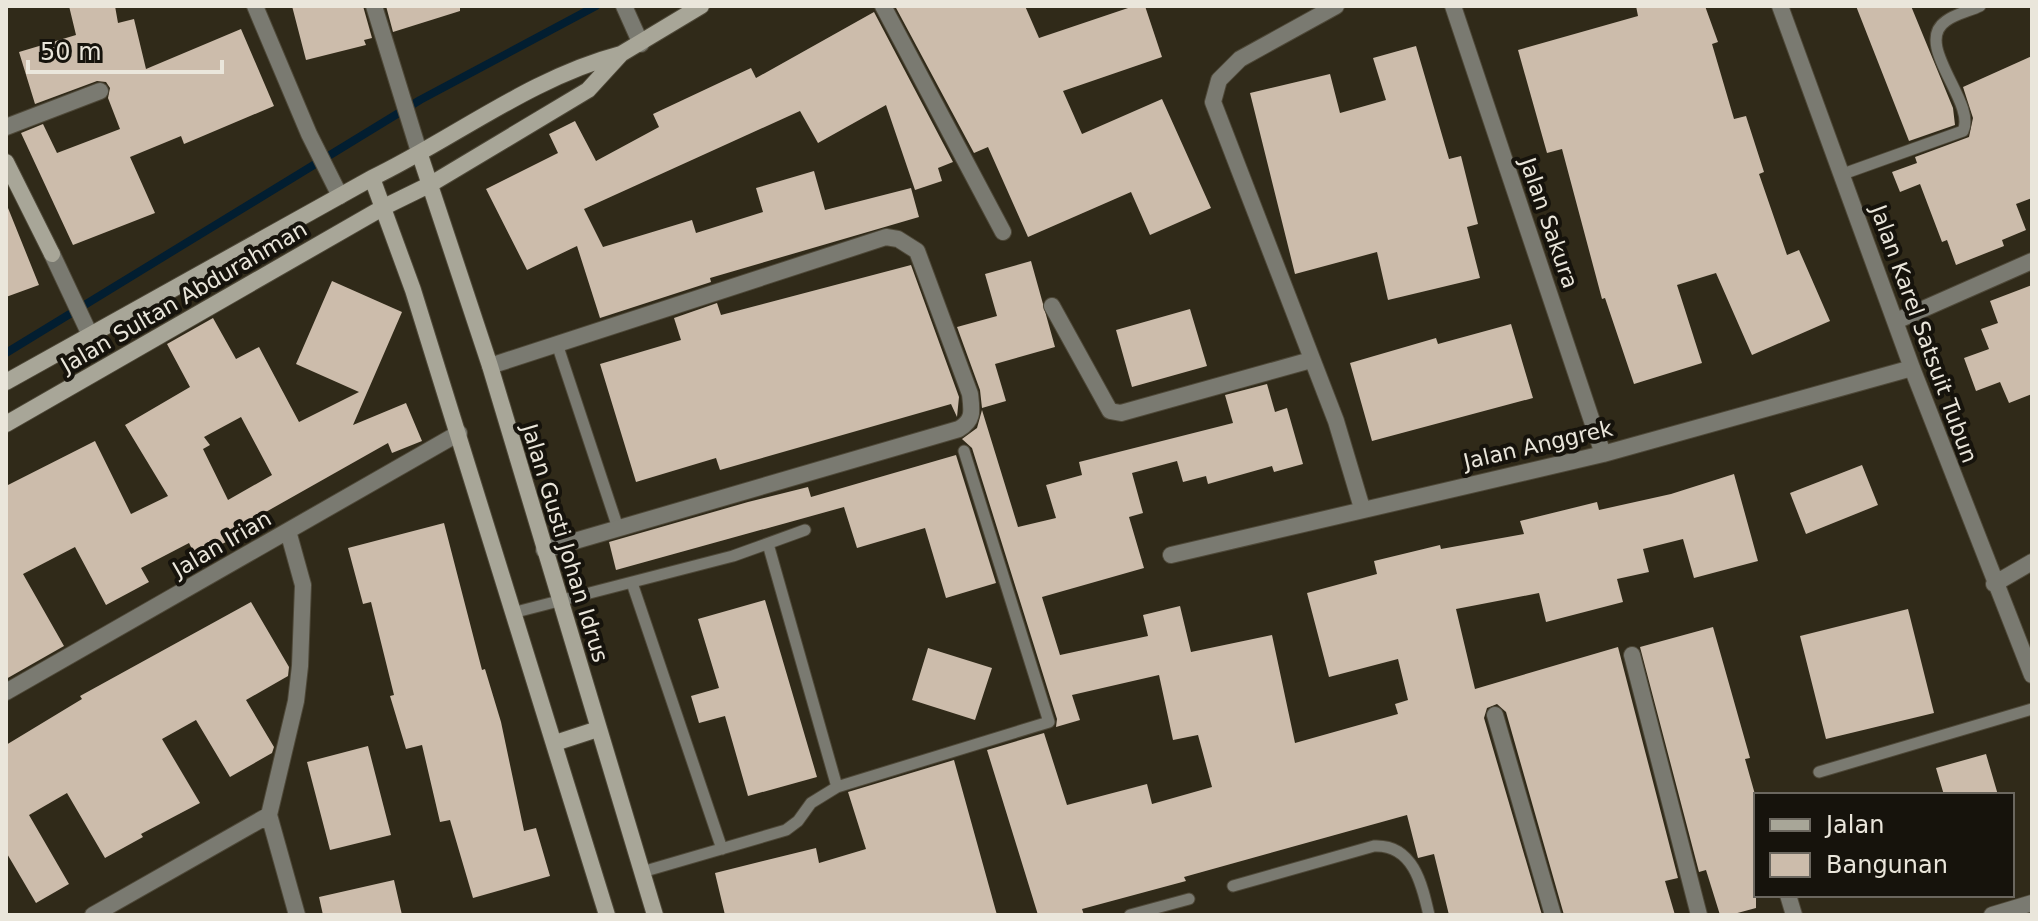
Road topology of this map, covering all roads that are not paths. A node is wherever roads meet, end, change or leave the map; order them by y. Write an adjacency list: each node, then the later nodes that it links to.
1 (255, 6): 19 (street)
2 (374, 6): 14 (street)
3 (701, 6): 10 (street)
4 (883, 6): 21 (street)
5 (1336, 6): 27 (street)
6 (1453, 6): 34 (street, Jalan Sakura)
7 (1780, 6): 16 (street, Jalan Karel Satsuit Tubun)
8 (1980, 6): 16 (lane)
9 (626, 10): 10 (street)
10 (641, 44): 11 (street)
11 (621, 54): 14 (street); 18 (street)
12 (100, 91): 13 (street)
13 (6, 127)
14 (420, 154): 17 (street); 18 (street, Jalan Gusti Johan Idrus)
15 (6, 162): 25 (street)
16 (1843, 174): 24 (street, Jalan Karel Satsuit Tubun)
17 (372, 178): 19 (street); 20 (street)
18 (431, 184): 20 (street, Jalan Sultan Abdurahman); 28 (street, Jalan Gusti Johan Idrus)
19 (340, 196): 25 (street)
20 (384, 207): 31 (street, Jalan Sultan Abdurahman); 32 (street)
21 (1003, 232)
22 (2032, 261): 24 (street)
23 (1052, 306): 27 (street)
24 (1896, 321): 29 (street, Jalan Karel Satsuit Tubun)
25 (90, 335): 30 (street)
26 (557, 344): 28 (street); 36 (lane); 36 (street)
27 (1311, 360): 35 (street)
28 (490, 366): 40 (street, Jalan Gusti Johan Idrus)
29 (1912, 368): 34 (street, Jalan Anggrek); 44 (street, Jalan Karel Satsuit Tubun)
30 (6, 382)
31 (6, 424)
32 (459, 433): 38 (street, Jalan Irian); 46 (street)
33 (964, 451): 55 (lane)
34 (1603, 454): 35 (street, Jalan Anggrek)
35 (1362, 508): 41 (street, Jalan Anggrek)
36 (618, 528): 40 (street)
37 (805, 530): 39 (lane)
38 (288, 531): 49 (street, Jalan Irian); 56 (street)
39 (768, 544): 43 (lane); 55 (lane)
40 (544, 550): 45 (street, Jalan Gusti Johan Idrus)
41 (1171, 555)
42 (2032, 562): 44 (street)
43 (632, 583): 45 (lane); 57 (lane)
44 (1994, 584): 48 (street, Jalan Karel Satsuit Tubun)
45 (559, 602): 46 (lane); 52 (street, Jalan Gusti Johan Idrus)
46 (516, 612): 53 (street)
47 (1632, 655): 69 (street)
48 (2032, 675)
49 (6, 692)
50 (2032, 709): 54 (lane)
51 (1495, 715): 68 (street)
52 (598, 729): 53 (street); 58 (street, Jalan Gusti Johan Idrus)
53 (555, 743): 64 (street)
54 (1819, 772)
55 (837, 787): 57 (lane)
56 (269, 815): 62 (street); 63 (street)
57 (722, 849): 58 (lane)
58 (642, 872): 65 (street, Jalan Gusti Johan Idrus)
59 (1233, 886): 67 (lane)
60 (1189, 899): 66 (lane)
61 (2032, 903): 70 (street)
62 (93, 915)
63 (297, 915)
64 (607, 915)
65 (655, 915)
66 (1130, 915)
67 (1429, 915)
68 (1553, 915)
69 (1699, 915)
70 (1992, 915)

